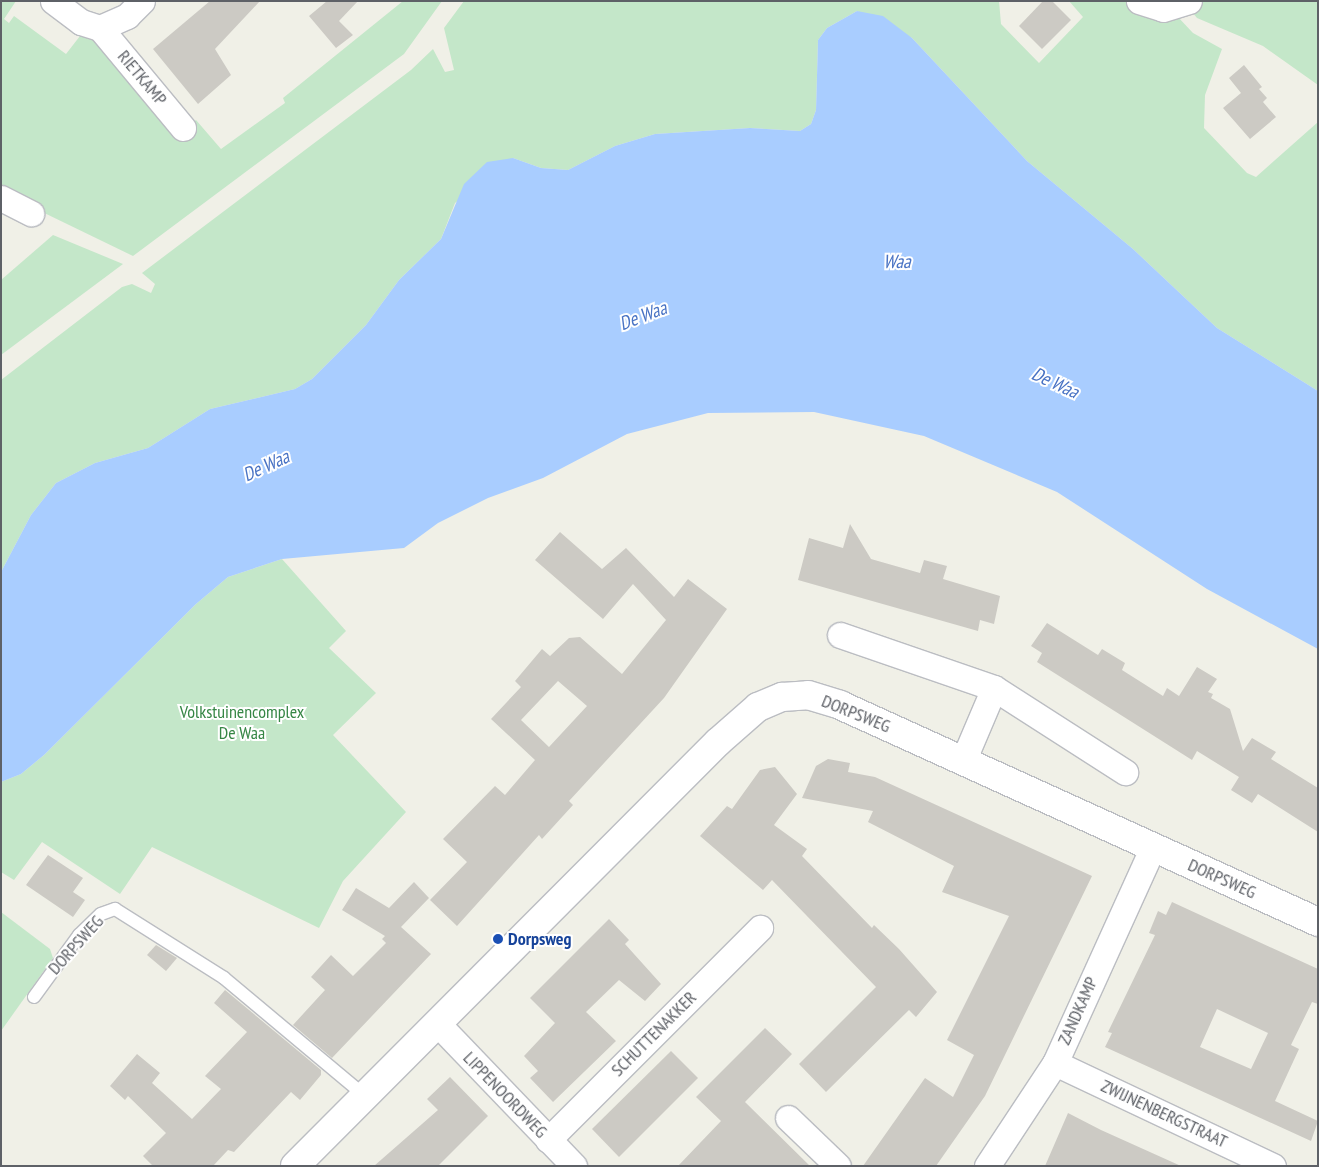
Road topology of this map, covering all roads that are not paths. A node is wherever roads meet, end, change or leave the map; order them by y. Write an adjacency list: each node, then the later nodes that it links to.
1 (53, 1): 5 (street, RIETKAMP)
2 (142, 1): 5 (street)
3 (1139, 1): 4 (street)
4 (1189, 1)
5 (100, 28): 6 (street, RIETKAMP)
6 (183, 128)
7 (1, 198): 8 (street)
8 (31, 213)
9 (840, 635): 10 (street)
10 (994, 688): 11 (street); 12 (street)
11 (963, 761): 13 (street, DORPSWEG); 17 (street, DORPSWEG)
12 (1125, 772)
13 (1153, 847): 14 (street, DORPSWEG); 18 (street, ZANDKAMP)
14 (1318, 922)
15 (760, 928): 21 (street, SCHUTTENAKKER)
16 (34, 997): 19 (lane, DORPSWEG)
17 (437, 1023): 19 (street, DORPSWEG); 21 (street, LIPPENOORDWEG)
18 (1055, 1063): 25 (street, ZANDKAMP); 26 (street, ZWIJNENBERGSTRAAT)
19 (364, 1096): 22 (street, DORPSWEG)
20 (788, 1118): 24 (street)
21 (548, 1140): 23 (street, LIPPENOORDWEG)
22 (295, 1166)
23 (574, 1166)
24 (838, 1166)
25 (987, 1166)
26 (1273, 1166)

